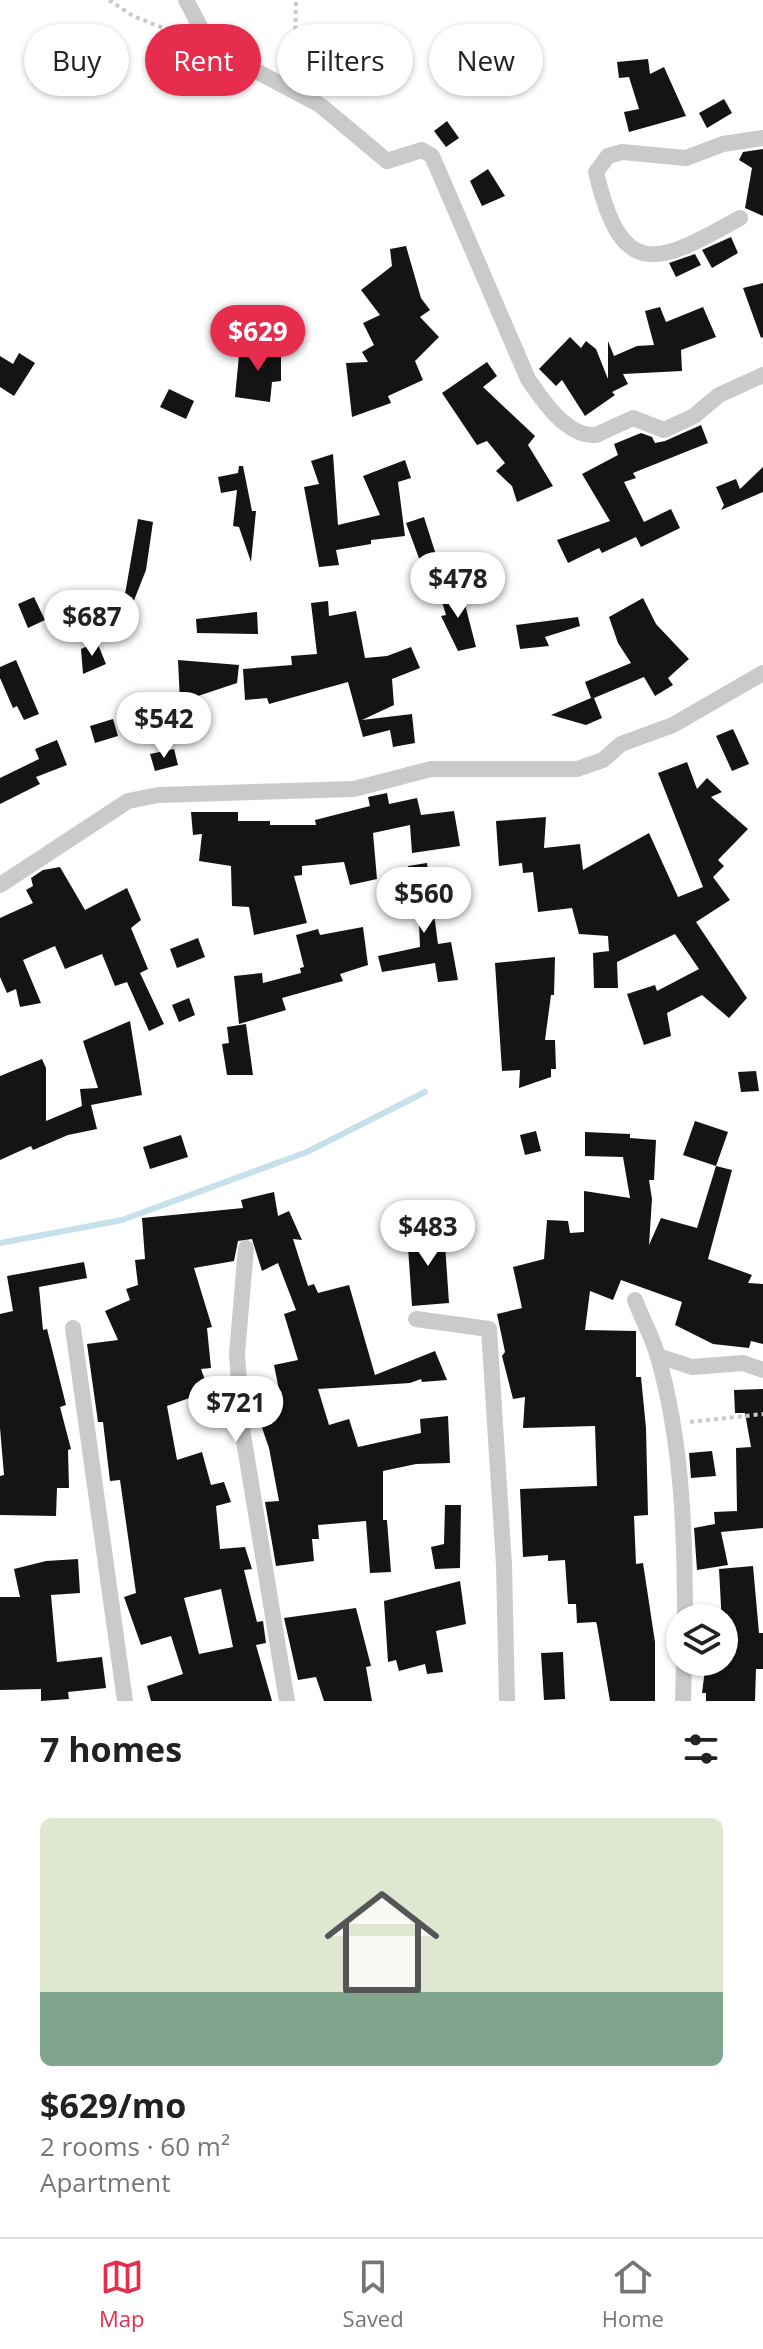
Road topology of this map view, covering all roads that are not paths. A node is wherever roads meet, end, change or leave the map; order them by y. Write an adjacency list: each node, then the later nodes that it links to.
1 (186, 0): 4 (street)
2 (763, 138): 3 (street)
3 (740, 218)
4 (763, 375)
5 (763, 673): 6 (street)
6 (0, 885)
7 (246, 1248): 16 (street)
8 (635, 1300): 11 (street)
9 (416, 1319): 17 (street)
10 (73, 1328): 15 (street)
11 (658, 1356): 12 (street); 13 (street)
12 (763, 1370)
13 (685, 1604)
14 (684, 1676): 18 (street)
15 (125, 1701)
16 (287, 1701)
17 (507, 1701)
18 (683, 1701)

